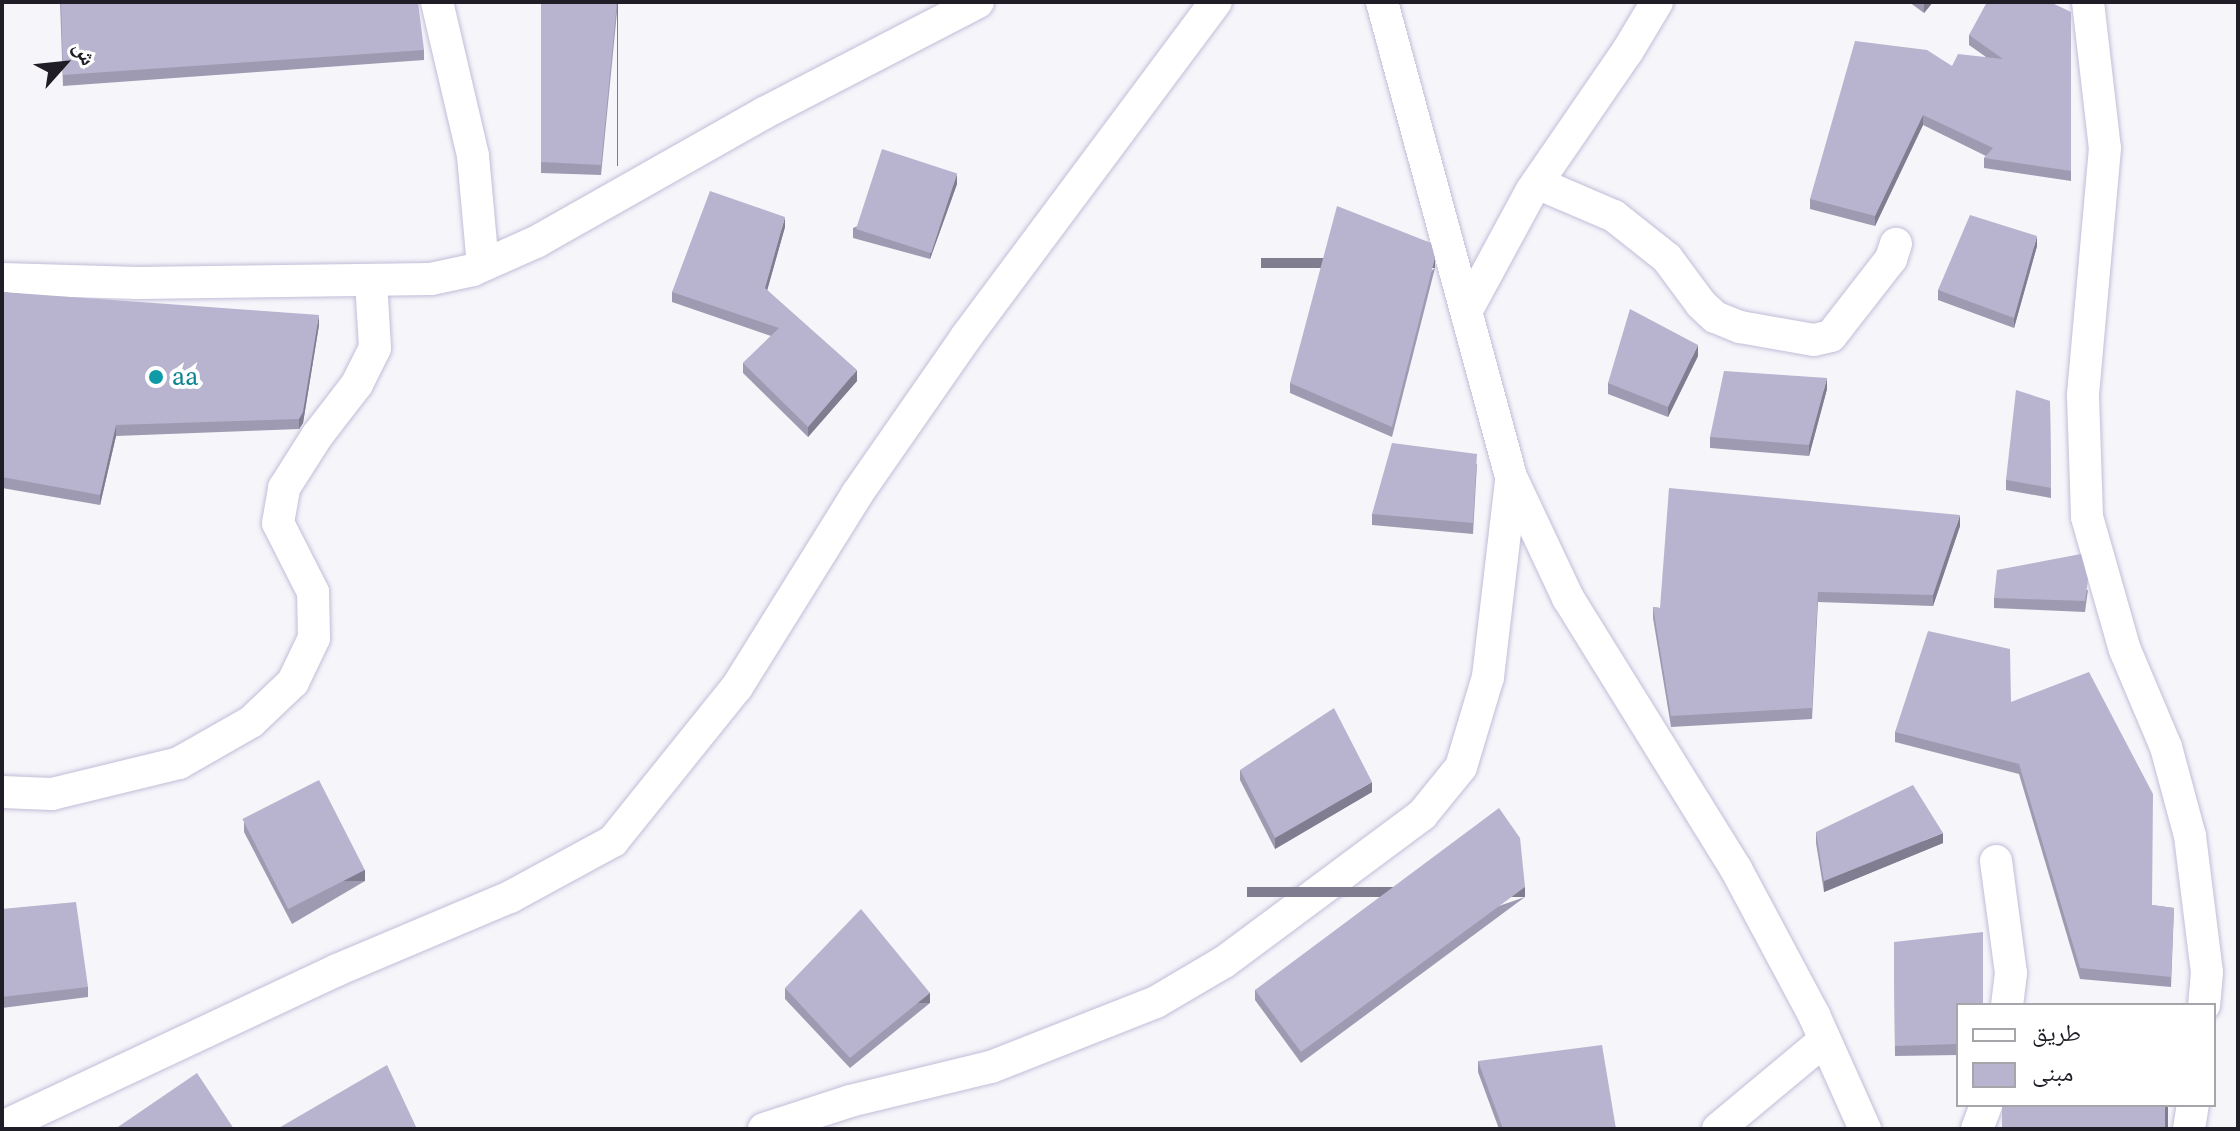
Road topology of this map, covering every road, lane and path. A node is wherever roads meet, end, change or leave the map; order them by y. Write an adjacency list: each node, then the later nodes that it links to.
1 (437, 2): 9 (street)
2 (978, 2): 9 (street)
3 (1216, 2): 21 (street)
4 (1382, 2): 12 (street)
5 (1657, 2): 7 (street)
6 (2088, 2): 17 (street)
7 (1537, 183): 8 (street); 12 (street)
8 (1896, 244)
9 (483, 265): 11 (street)
10 (2, 279): 11 (street)
11 (371, 280): 14 (street)
12 (1467, 310): 13 (street)
13 (1512, 479): 18 (street); 22 (street)
14 (2, 792)
15 (1996, 861): 16 (street)
16 (2007, 1003)
17 (2204, 1003)
18 (1825, 1040): 23 (street); 24 (street)
19 (1985, 1107): 25 (street)
20 (2193, 1107): 26 (street)
21 (2, 1127)
22 (764, 1129)
23 (1718, 1129)
24 (1865, 1129)
25 (1977, 1129)
26 (2189, 1129)

